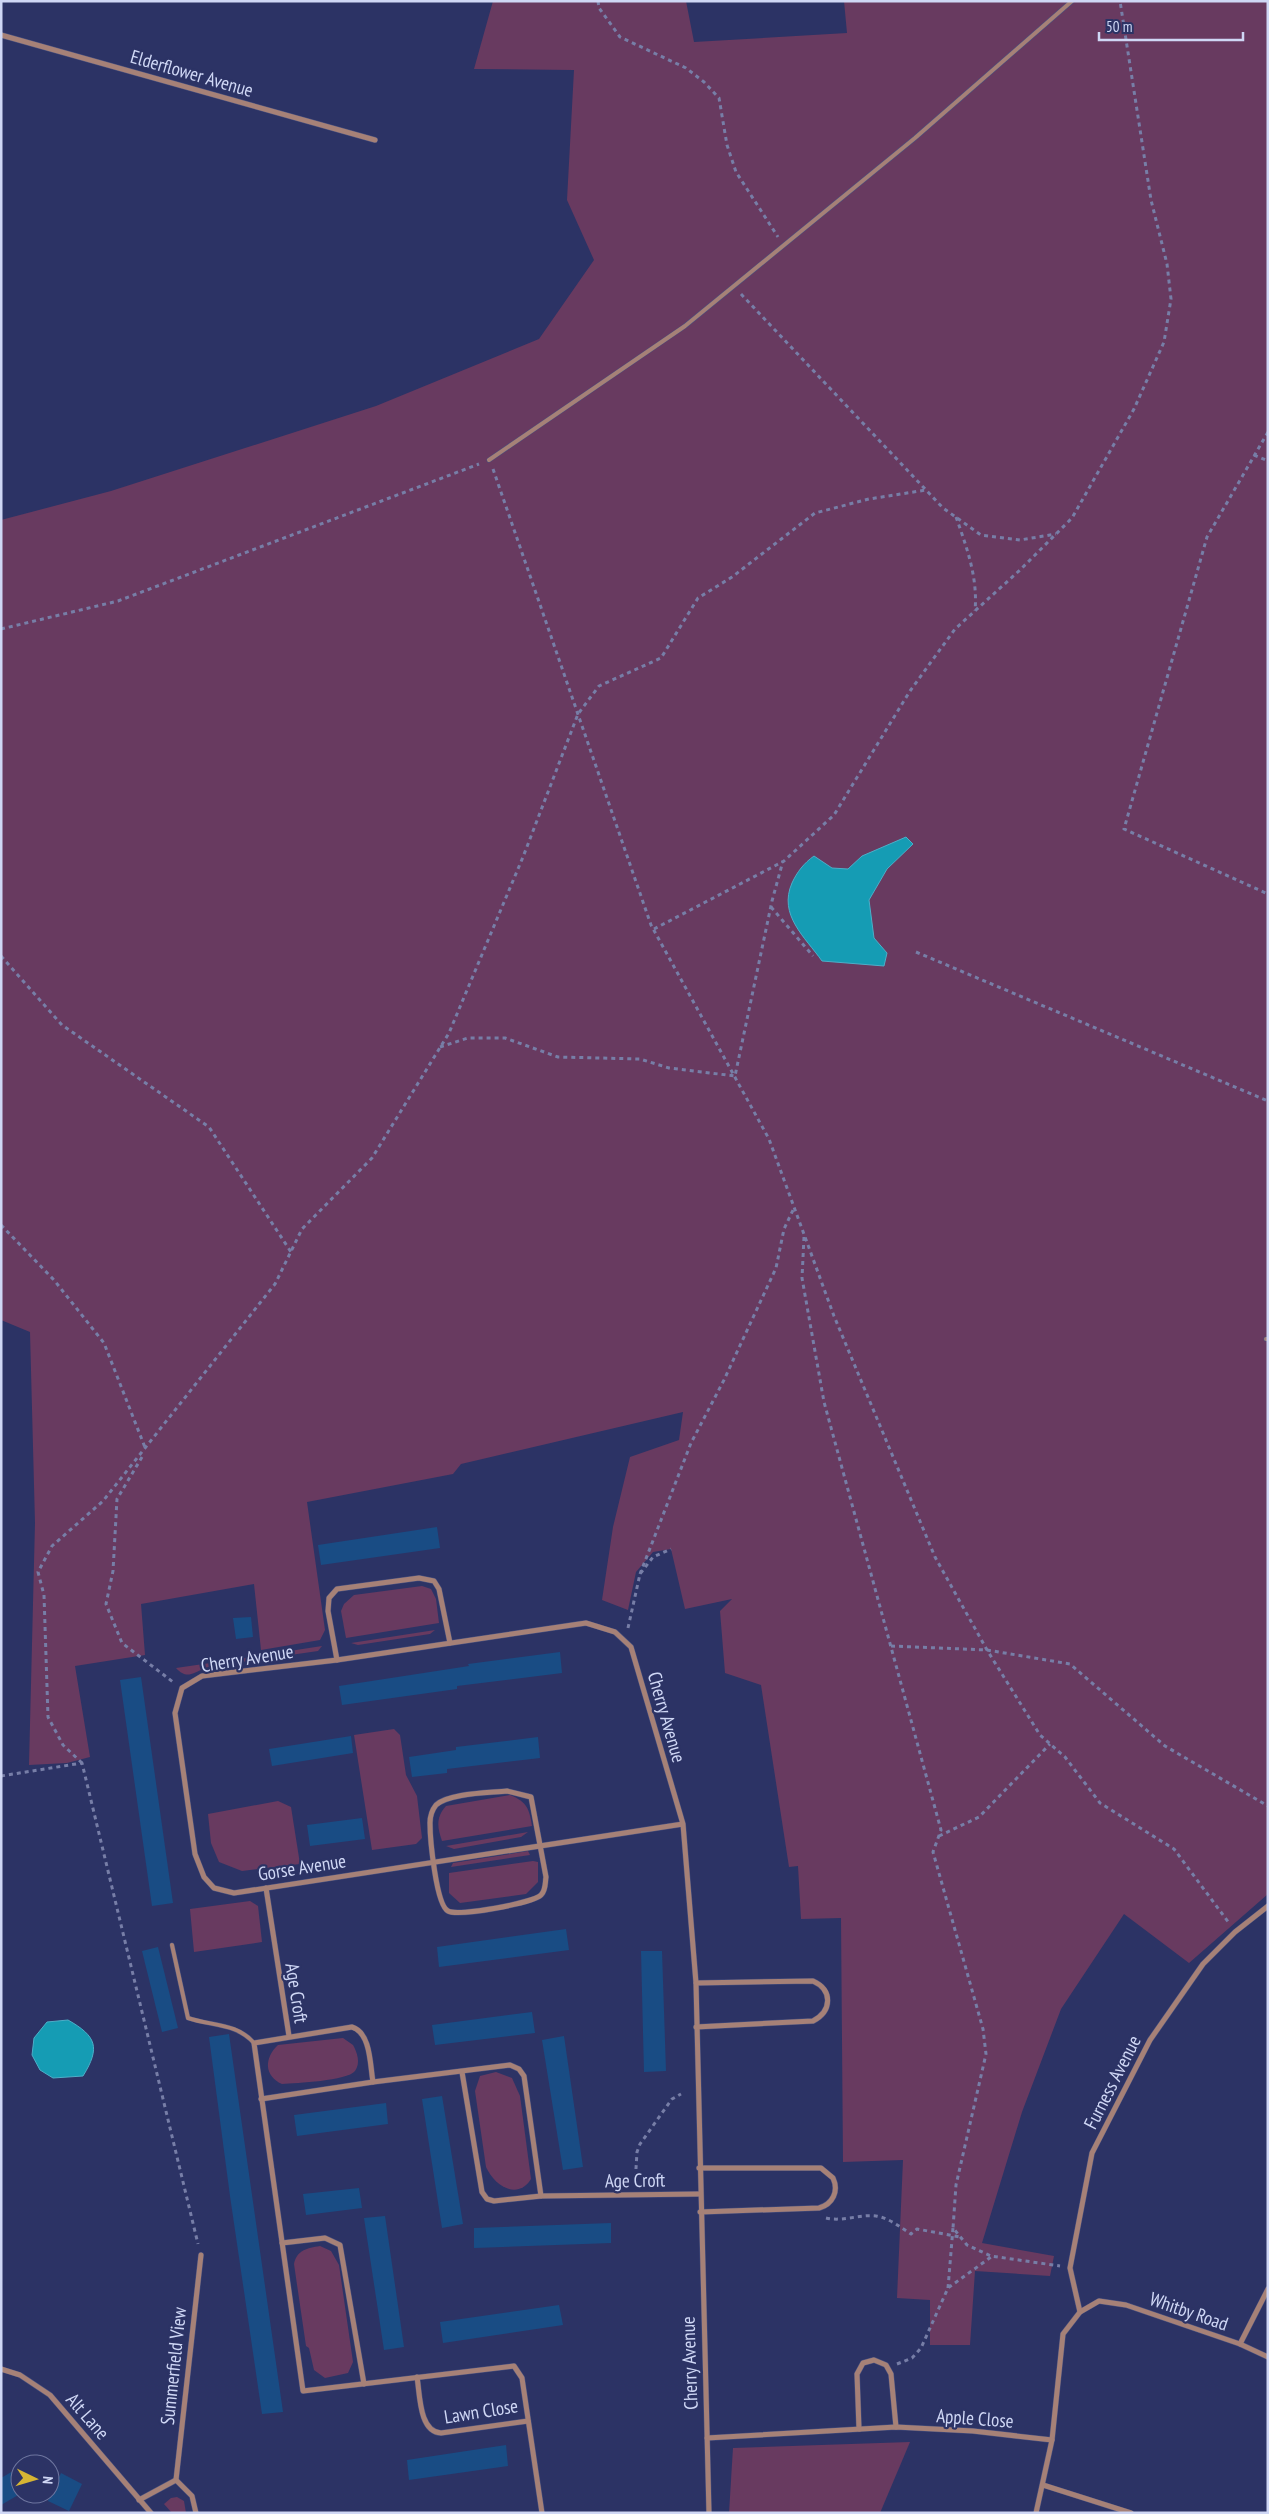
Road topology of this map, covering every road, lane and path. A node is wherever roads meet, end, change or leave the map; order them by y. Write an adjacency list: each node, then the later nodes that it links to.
1 (598, 1): 6 (path)
2 (1072, 1): 6 (lane)
3 (1120, 1): 14 (path)
4 (1, 35): 5 (street, Elderflower Avenue)
5 (375, 140)
6 (784, 245): 7 (lane)
7 (734, 286): 10 (lane); 12 (path)
8 (1268, 432): 9 (path)
9 (1254, 455): 11 (path); 19 (path)
10 (489, 460): 16 (path); 17 (path)
11 (1268, 461)
12 (926, 490): 13 (path); 17 (path)
13 (956, 517): 14 (path); 15 (path)
14 (1056, 534): 15 (path)
15 (975, 611): 18 (path)
16 (1, 630)
17 (578, 714): 21 (path); 25 (path)
18 (784, 861): 20 (path); 21 (path)
19 (1268, 894)
20 (771, 906): 24 (path); 26 (path)
21 (654, 929): 26 (path)
22 (916, 952): 27 (path)
23 (1, 956): 31 (path)
24 (813, 956)
25 (440, 1048): 26 (path); 31 (path)
26 (734, 1076): 28 (path)
27 (1268, 1101)
28 (794, 1207): 30 (path); 34 (path)
29 (1, 1225): 32 (path)
30 (804, 1234): 37 (path); 38 (path)
31 (290, 1252): 32 (path)
32 (146, 1449): 40 (path); 42 (path)
33 (671, 1549): 34 (path)
34 (640, 1574): 35 (path)
35 (624, 1641): 36 (street, Cherry Avenue); 45 (street, Cherry Avenue)
36 (450, 1643): 39 (street, Cherry Avenue); 39 (street)
37 (891, 1646): 38 (path); 46 (path)
38 (988, 1650): 41 (path); 44 (path)
39 (337, 1660): 40 (street, Cherry Avenue)
40 (182, 1688): 48 (street, Cherry Avenue)
41 (1050, 1744): 46 (path); 52 (path)
42 (82, 1763): 43 (path); 72 (path)
43 (1, 1776)
44 (1268, 1806)
45 (683, 1824): 47 (street, Gorse Avenue); 54 (street, Cherry Avenue)
46 (939, 1836): 68 (path)
47 (540, 1844): 49 (street, Gorse Avenue); 49 (street); 49 (street)
48 (195, 1854): 50 (street, Gorse Avenue)
49 (434, 1860): 50 (street, Gorse Avenue)
50 (266, 1888): 56 (street, Age Croft)
51 (1268, 1906): 52 (street, Furness Avenue)
52 (1235, 1932): 74 (street, Furness Avenue)
53 (172, 1945): 57 (lane)
54 (696, 1984): 55 (street, Cherry Avenue); 55 (street)
55 (696, 2028): 62 (street, Cherry Avenue)
56 (289, 2036): 57 (street); 59 (street, Age Croft)
57 (254, 2043): 61 (street, Lawn Close)
58 (462, 2072): 59 (street); 65 (street, Age Croft); 65 (street)
59 (373, 2082): 61 (street)
60 (681, 2094): 64 (path)
61 (261, 2099): 71 (street, Lawn Close)
62 (699, 2168): 63 (street, Cherry Avenue); 66 (street)
63 (699, 2194): 64 (street, Age Croft); 67 (street, Cherry Avenue)
64 (635, 2195): 65 (street, Age Croft)
65 (541, 2196)
66 (819, 2208): 67 (street); 69 (path)
67 (700, 2212): 87 (street, Cherry Avenue)
68 (953, 2228): 69 (path); 70 (path)
69 (953, 2236): 70 (path); 75 (path)
70 (960, 2237): 73 (path)
71 (282, 2243): 83 (street); 83 (street, Lawn Close)
72 (201, 2255): 89 (street, Summerfield View)
73 (992, 2256): 74 (path); 75 (path)
74 (1070, 2268): 77 (street, Furness Avenue)
75 (948, 2288): 80 (path)
76 (1268, 2289): 78 (street)
77 (1080, 2312): 78 (street, Whitby Road); 88 (street)
78 (1240, 2344): 79 (street, Whitby Road)
79 (1268, 2356)
80 (887, 2367): 85 (street); 86 (street)
81 (1, 2369): 91 (street, Alt Lane)
82 (417, 2377): 83 (street, Lawn Close); 84 (street, Lawn Close); 84 (street, Lawn Close)
83 (364, 2384)
84 (528, 2421): 94 (street)
85 (896, 2428): 86 (street, Apple Close); 88 (street, Apple Close)
86 (859, 2429): 87 (street, Apple Close)
87 (707, 2438): 95 (street, Cherry Avenue)
88 (1052, 2440): 90 (street)
89 (176, 2480): 91 (street); 93 (street)
90 (1043, 2486): 96 (street); 97 (street)
91 (140, 2500): 92 (street, Alt Lane)
92 (151, 2513)
93 (196, 2513)
94 (542, 2513)
95 (708, 2513)
96 (1036, 2513)
97 (1131, 2513)

